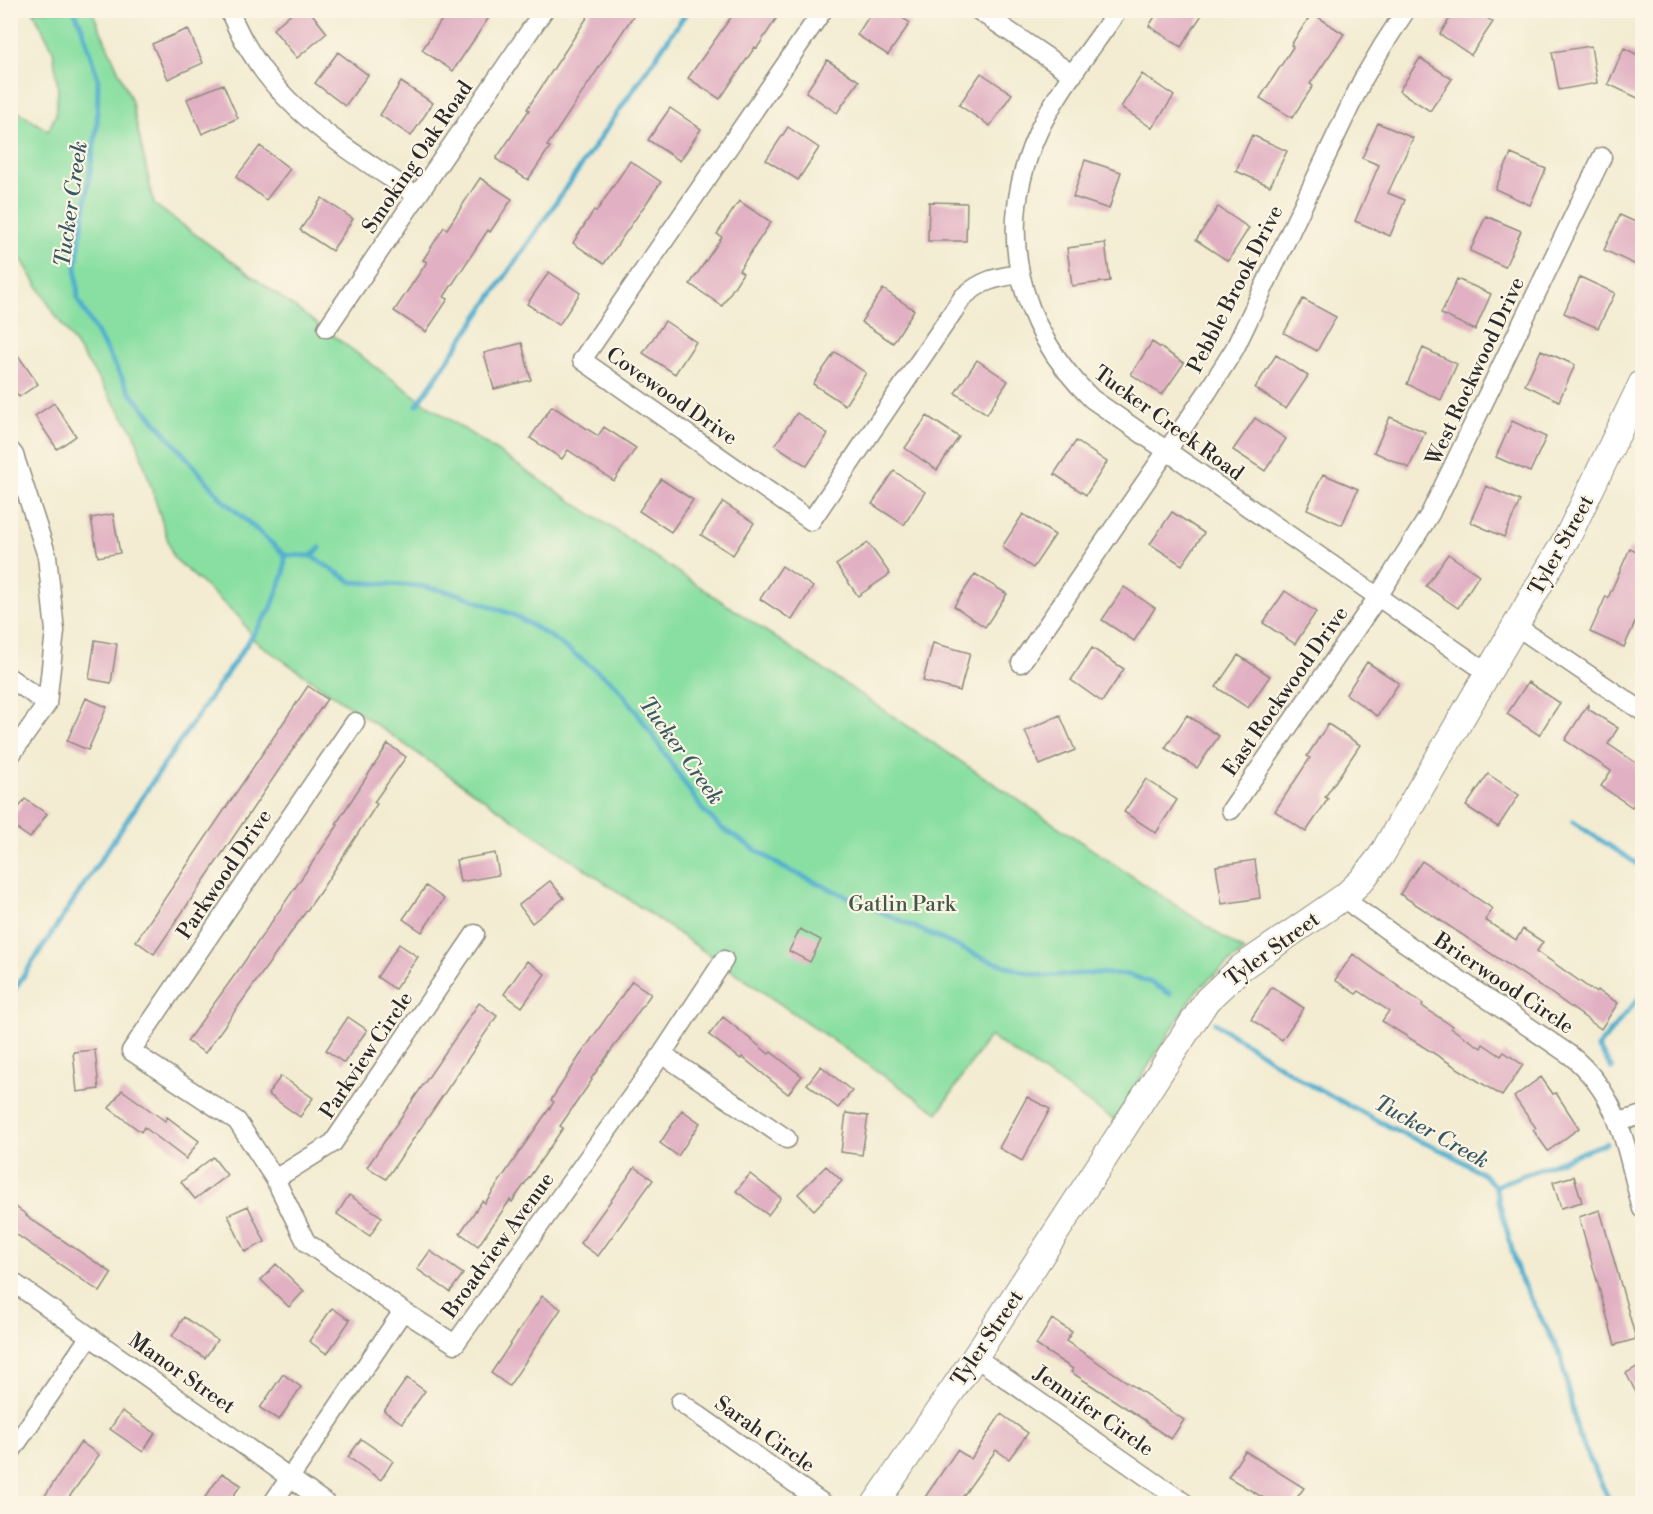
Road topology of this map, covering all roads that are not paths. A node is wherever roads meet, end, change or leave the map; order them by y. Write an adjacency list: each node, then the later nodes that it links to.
1 (229, 10): 9 (street)
2 (544, 10): 9 (street, Smoking Oak Road)
3 (823, 10): 10 (street, Covewood Drive)
4 (978, 10): 7 (street)
5 (1118, 10): 7 (street, Tucker Creek Road)
6 (1406, 10): 14 (street, Pebble Brook Drive)
7 (1073, 75): 10 (street, Tucker Creek Road)
8 (1602, 157): 15 (street, West Rockwood Drive)
9 (417, 196): 11 (street, Smoking Oak Road)
10 (1019, 274): 14 (street, Tucker Creek Road)
11 (327, 328)
12 (1642, 383): 16 (street, Tyler Street)
13 (10, 450): 20 (street)
14 (1167, 452): 15 (street, Tucker Creek Road); 17 (street, Pebble Brook Drive)
15 (1377, 598): 18 (street, Tucker Creek Road); 24 (street, East Rockwood Drive)
16 (1516, 626): 18 (street, Tyler Street); 21 (street)
17 (1021, 663)
18 (1488, 673): 25 (street, Tyler Street)
19 (10, 678): 20 (street)
20 (47, 704): 23 (street)
21 (1642, 708)
22 (355, 722): 32 (street, Parkwood Drive)
23 (10, 756)
24 (1231, 810)
25 (1345, 896): 30 (street, Brierwood Circle); 37 (street, Tyler Street)
26 (475, 934): 32 (street, Parkview Circle)
27 (724, 960): 28 (street, Broadview Avenue)
28 (662, 1054): 31 (street); 35 (street, Broadview Avenue)
29 (1642, 1115): 30 (street)
30 (1618, 1122): 33 (street, Brierwood Circle)
31 (787, 1138)
32 (275, 1179): 35 (street)
33 (1642, 1209)
34 (10, 1280): 36 (street, Manor Street)
35 (403, 1311): 40 (street)
36 (90, 1336): 39 (street); 40 (street, Manor Street)
37 (975, 1357): 41 (street, Jennifer Circle); 45 (street, Tyler Street)
38 (680, 1402): 44 (street, Sarah Circle)
39 (10, 1453)
40 (290, 1477): 42 (street); 43 (street, Manor Street)
41 (1164, 1497): 46 (street, Jennifer Circle)
42 (272, 1503)
43 (327, 1503)
44 (824, 1503)
45 (875, 1503)
46 (1186, 1503)

